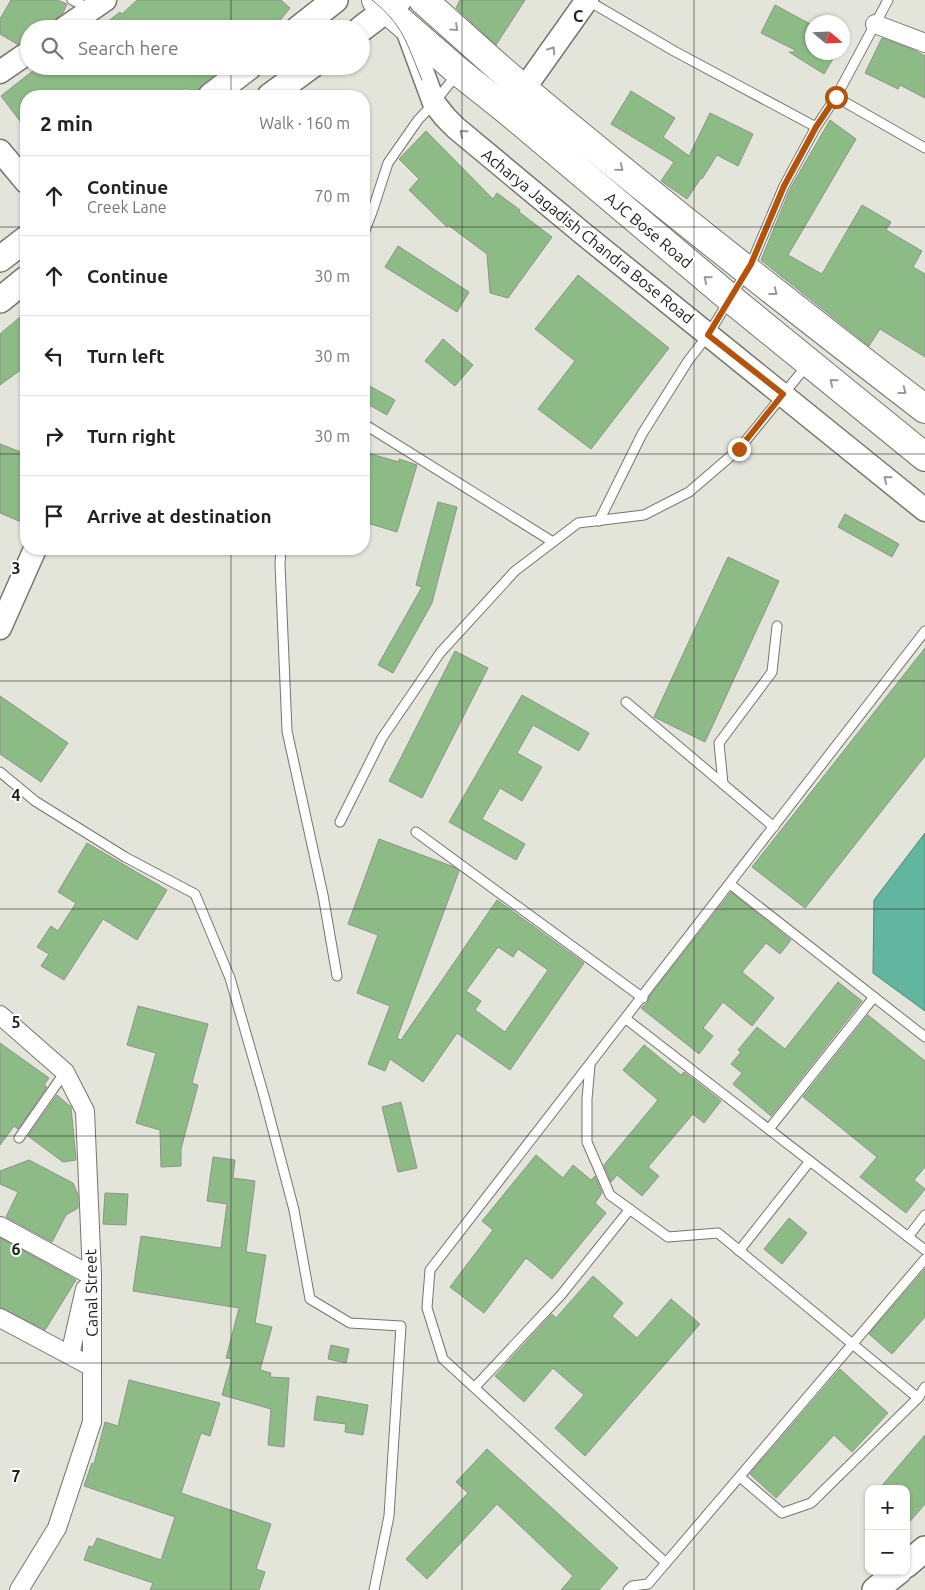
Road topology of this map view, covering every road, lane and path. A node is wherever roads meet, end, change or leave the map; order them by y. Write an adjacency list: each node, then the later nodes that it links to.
1 (335, 0): 8 (main road)
2 (423, 0): 19 (main road, one-way to 19)
3 (587, 0): 19 (street, one-way to 3); 23 (lane)
4 (888, 0): 10 (lane)
5 (90, 3): 7 (street)
6 (392, 9): 9 (main road); 14 (main road, AJC Bose Road); 21 (street, Acharya Jagadish Chandra Bose Road)
7 (72, 20)
8 (309, 20)
9 (370, 23)
10 (875, 24): 11 (street); 20 (lane)
11 (925, 43)
12 (20, 58): 13 (street)
13 (0, 72)
14 (459, 72): 21 (lane); 22 (main road, AJC Bose Road)
15 (238, 75): 17 (main road)
16 (299, 75): 18 (main road)
17 (219, 90)
18 (278, 90)
19 (524, 90): 22 (street); 30 (main road, one-way to 30)
20 (836, 97): 23 (lane); 24 (lane)
21 (434, 103): 27 (lane); 34 (street, Acharya Jagadish Chandra Bose Road, one-way to 21)
22 (508, 111): 32 (main road, AJC Bose Road, one-way to 22)
23 (816, 127): 30 (lane)
24 (925, 148)
25 (0, 151): 26 (street)
26 (20, 175)
27 (370, 217)
28 (20, 244): 29 (main road)
29 (0, 259)
30 (746, 270): 32 (lane); 37 (main road, one-way to 37)
31 (20, 285): 33 (main road)
32 (731, 299): 34 (lane); 35 (main road, AJC Bose Road)
33 (0, 300)
34 (708, 335): 36 (street, Acharya Jagadish Chandra Bose Road); 41 (lane)
35 (809, 362): 36 (lane); 39 (main road, AJC Bose Road, one-way to 35)
36 (783, 394): 40 (street, Acharya Jagadish Chandra Bose Road, one-way to 36); 41 (lane)
37 (925, 409)
38 (370, 428): 42 (lane)
39 (925, 457)
40 (925, 510)
41 (599, 521): 42 (lane)
42 (553, 542): 51 (lane)
43 (32, 555): 46 (street)
44 (281, 555): 55 (lane)
45 (777, 626): 50 (lane)
46 (0, 628)
47 (925, 631): 52 (lane)
48 (626, 702): 50 (lane)
49 (0, 772): 85 (lane)
50 (723, 784): 52 (lane)
51 (340, 822)
52 (774, 827): 54 (lane)
53 (416, 832): 57 (lane)
54 (730, 884): 56 (lane); 57 (lane)
55 (337, 976)
56 (874, 997): 60 (lane); 63 (lane)
57 (643, 998): 59 (lane)
58 (0, 1015): 62 (street, Canal Street)
59 (626, 1019): 61 (lane); 63 (lane)
60 (925, 1037)
61 (590, 1064): 66 (lane); 78 (lane)
62 (65, 1072): 64 (lane); 73 (street, Canal Street)
63 (769, 1129): 65 (lane)
64 (19, 1138)
65 (810, 1161): 69 (lane); 71 (lane)
66 (630, 1210): 71 (lane); 78 (lane)
67 (925, 1215): 69 (lane)
68 (0, 1226): 73 (street)
69 (908, 1237): 70 (lane)
70 (925, 1250)
71 (739, 1251): 75 (lane)
72 (925, 1259): 75 (lane)
73 (90, 1275): 76 (street); 77 (street, Canal Street)
74 (0, 1318): 76 (street)
75 (852, 1344): 80 (lane); 81 (lane)
76 (70, 1355): 77 (street)
77 (92, 1367): 84 (street, Canal Street)
78 (475, 1387): 82 (lane)
79 (925, 1387): 80 (lane)
80 (918, 1398): 81 (lane)
81 (740, 1476): 82 (lane)
82 (666, 1563): 86 (lane)
83 (894, 1575): 87 (main road)
84 (19, 1590)
85 (374, 1590)
86 (628, 1590)
87 (875, 1590)

